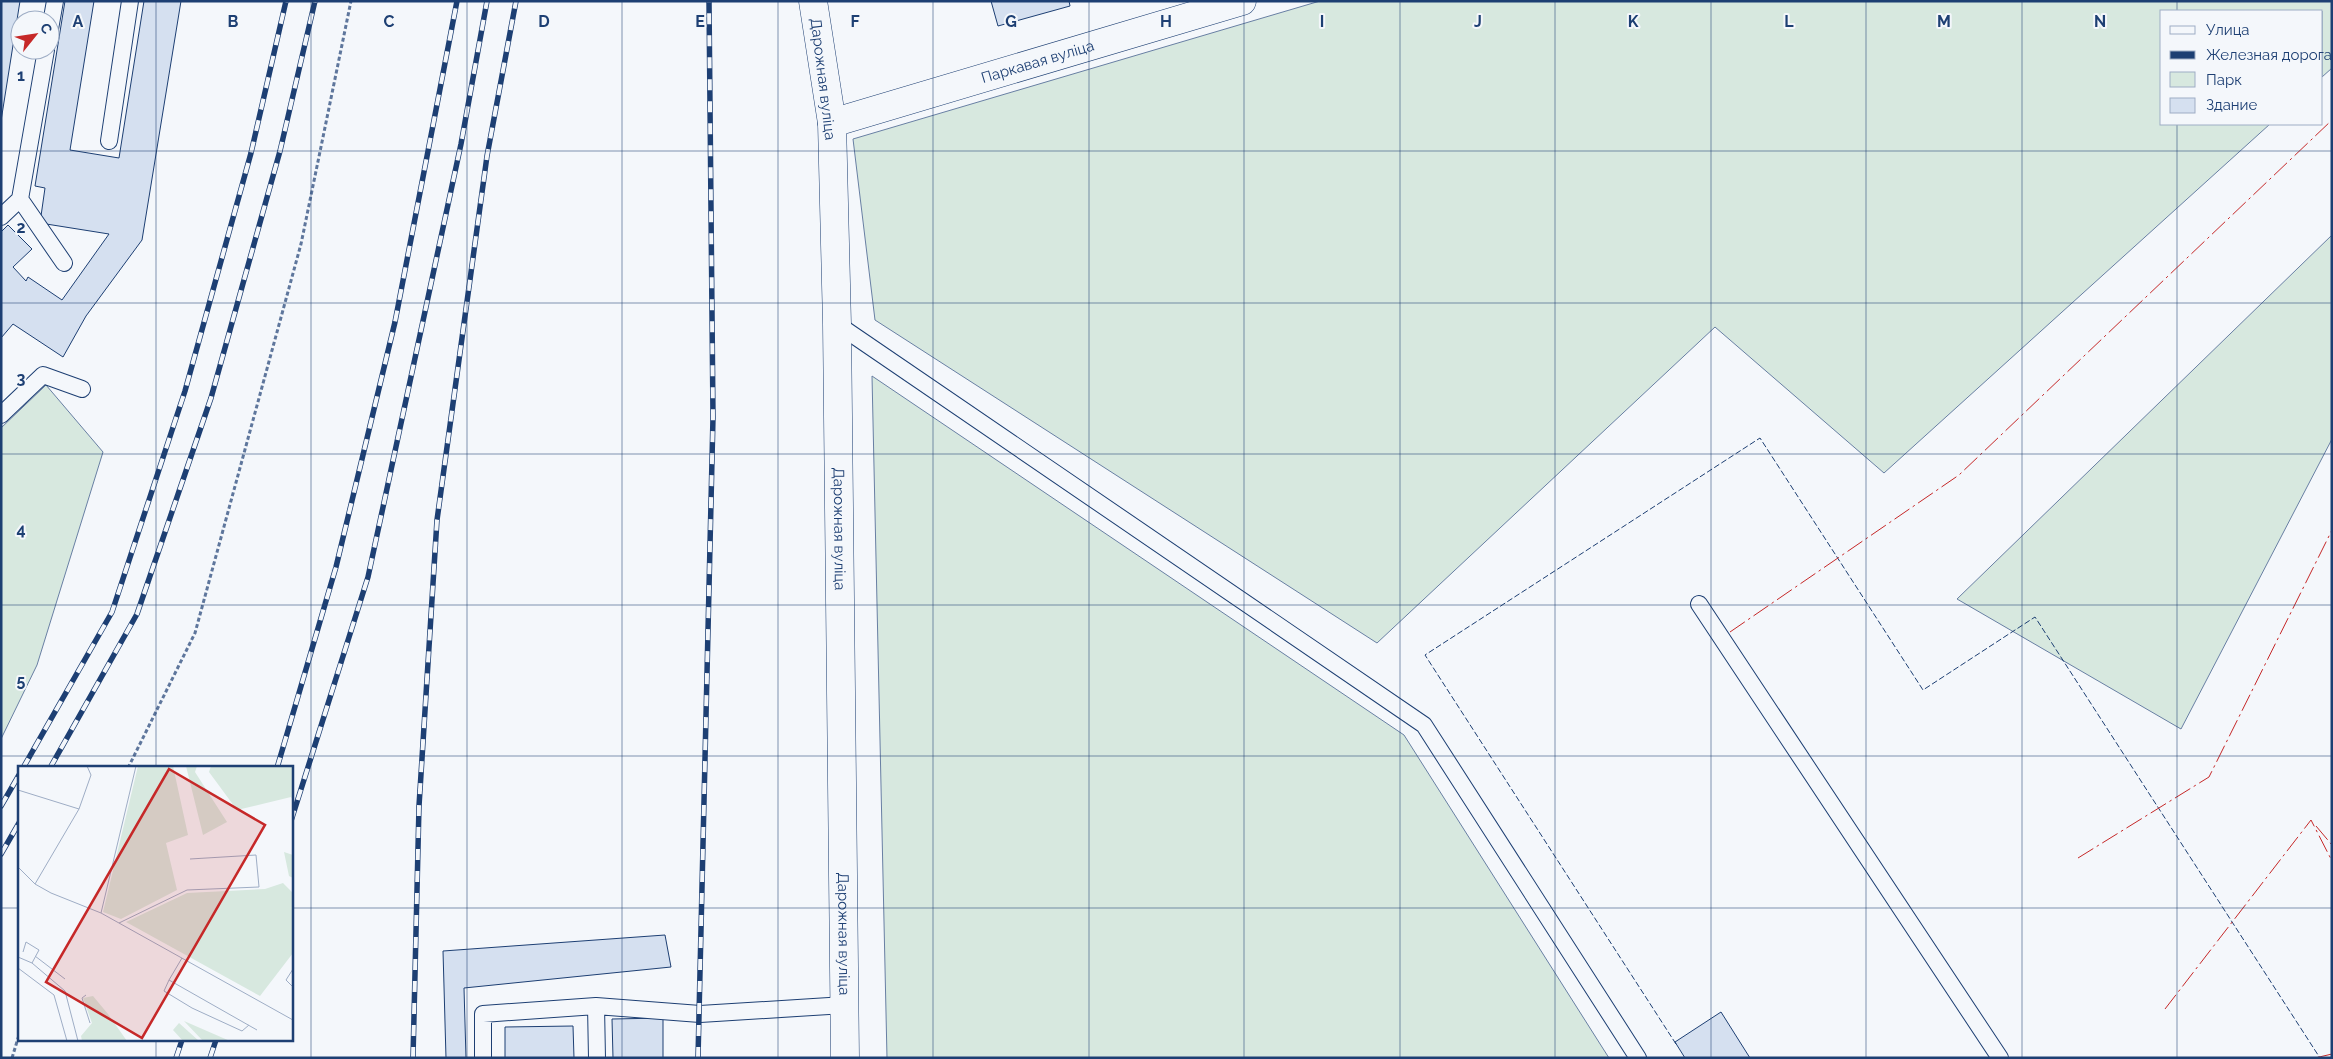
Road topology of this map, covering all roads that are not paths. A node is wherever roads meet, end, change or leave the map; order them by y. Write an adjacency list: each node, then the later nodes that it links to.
1 (130, 1): 6 (lane)
2 (813, 1): 5 (street, Дарожная вуліца)
3 (1242, 1): 5 (street, Паркавая вуліца)
4 (44, 60): 7 (lane)
5 (832, 123): 10 (street, Дарожная вуліца)
6 (109, 142)
7 (20, 199): 8 (lane); 9 (lane)
8 (1, 217)
9 (64, 263)
10 (837, 324): 14 (street, Дарожная вуліца); 19 (lane)
11 (82, 390): 12 (lane)
12 (1, 415)
13 (1699, 604): 20 (lane)
14 (845, 1005): 15 (lane); 18 (street, Дарожная вуліца)
15 (596, 1006): 16 (lane); 17 (lane)
16 (483, 1058)
17 (597, 1058)
18 (845, 1058)
19 (1638, 1058)
20 (2000, 1058)

